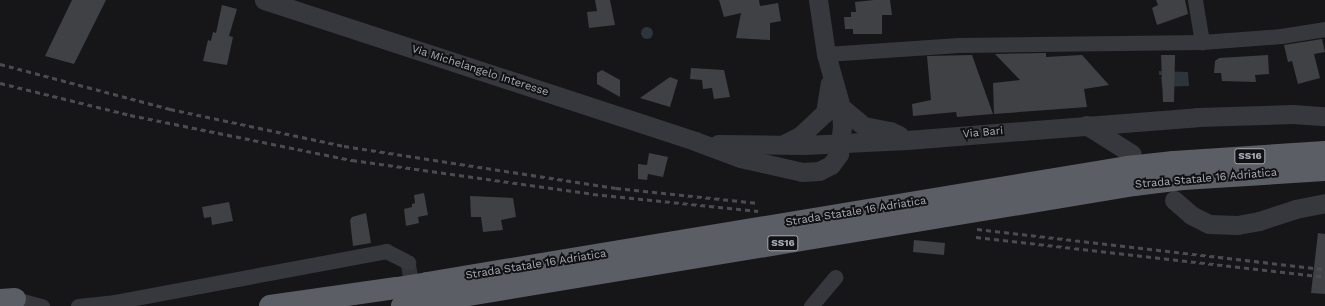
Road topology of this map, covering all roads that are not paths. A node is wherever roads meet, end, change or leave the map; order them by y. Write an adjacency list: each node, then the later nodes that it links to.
1 (264, 0): 12 (street, Via Michelangelo Interesse)
2 (818, 0): 6 (street)
3 (1195, 0): 5 (street)
4 (1325, 29): 5 (street)
5 (1202, 42): 6 (street)
6 (826, 54): 7 (street)
7 (833, 110): 11 (street); 13 (street); 14 (street)
8 (1325, 116): 9 (street, Via Bari)
9 (1126, 122): 10 (street, Via Bari); 16 (street)
10 (1086, 125): 11 (street, Via Bari); 16 (street)
11 (907, 140): 13 (street, Via Bari)
12 (695, 141): 13 (street, Via Michelangelo Interesse); 14 (street, Via Michelangelo Interesse)
13 (839, 143): 14 (street, Via Michelangelo Interesse)
14 (780, 146)
15 (1325, 152): 17 (highway, Strada Statale 16 Adriatica / SS16)
16 (1131, 169): 17 (highway, Strada Statale 16 Adriatica / SS16, bridge); 23 (highway, Strada Statale 16 Adriatica / SS16, bridge)
17 (1179, 170): 18 (highway, Strada Statale 16 Adriatica / SS16)
18 (1325, 170)
19 (1174, 200): 20 (street)
20 (1325, 203)
21 (408, 262): 26 (street)
22 (835, 277): 28 (street)
23 (399, 297): 27 (highway, Strada Statale 16 Adriatica / SS16)
24 (7, 302): 25 (street)
25 (42, 306)
26 (78, 306)
27 (270, 306)
28 (811, 306)

